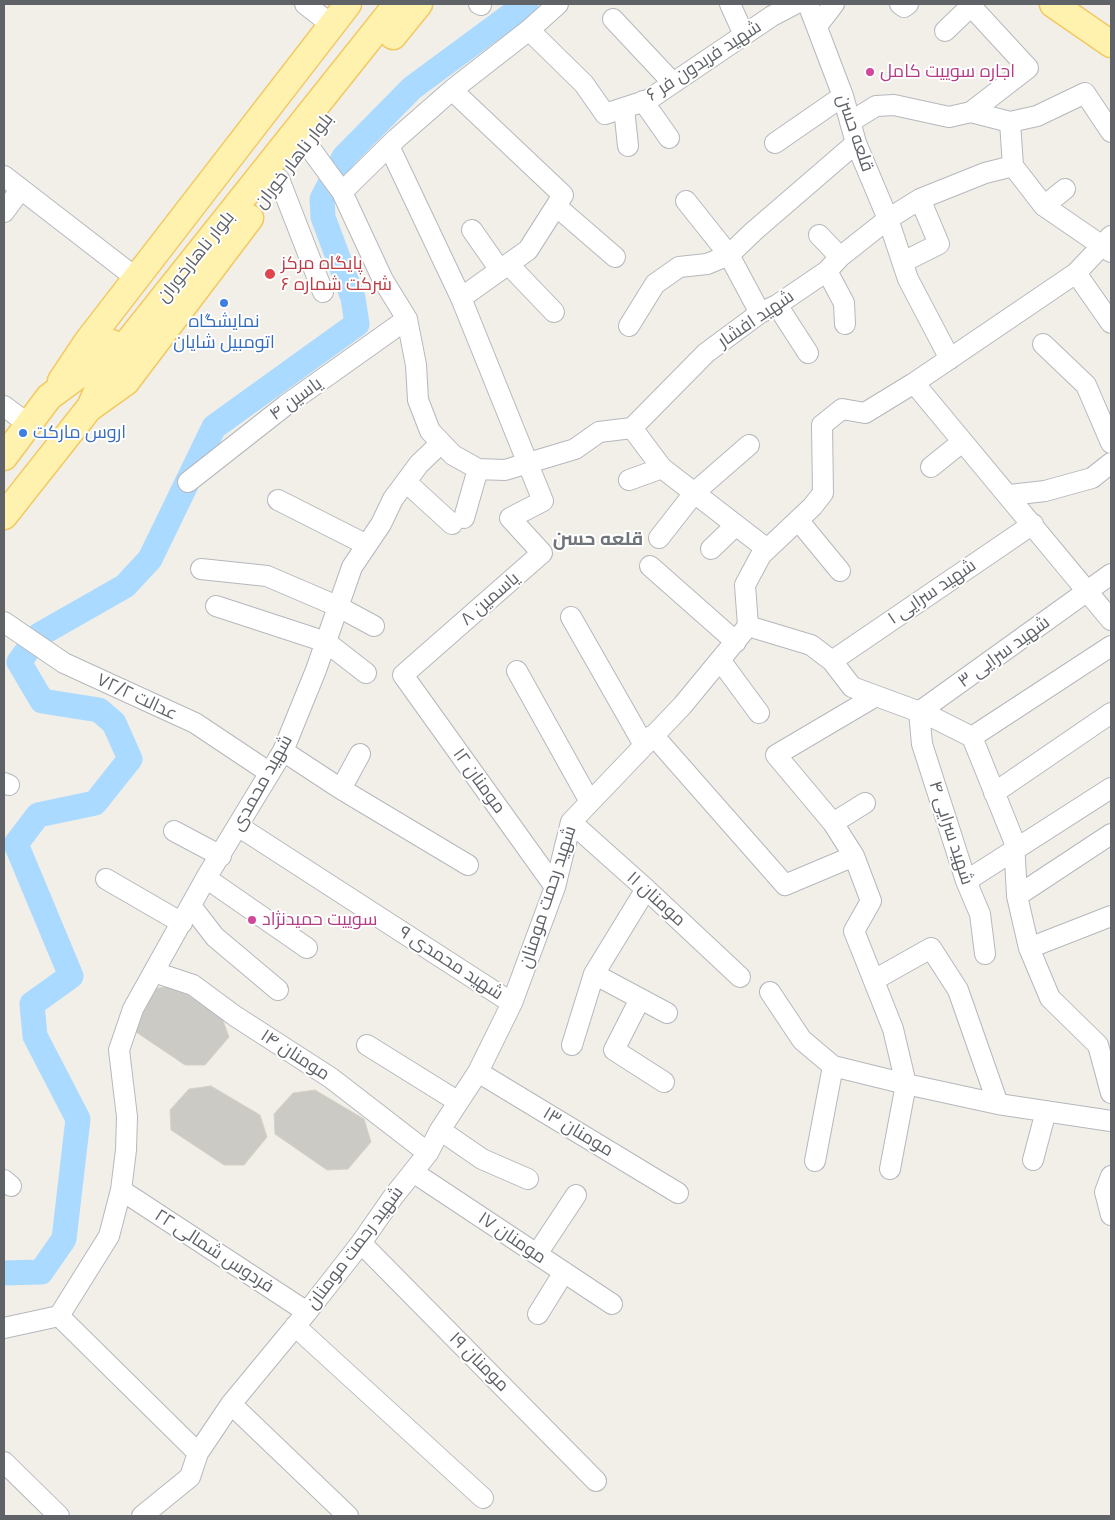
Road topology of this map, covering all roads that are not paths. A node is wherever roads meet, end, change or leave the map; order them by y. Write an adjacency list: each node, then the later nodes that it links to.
1 (305, 4): 16 (street)
2 (348, 4): 16 (main road)
3 (374, 4): 71 (main road, بلوار ناهارخوران)
4 (397, 4): 73 (main road, بلوار ناهارخوران)
5 (419, 4): 34 (main road, بلوار ناهار خوران)
6 (558, 4): 18 (street)
7 (730, 4): 20 (street)
8 (796, 4): 20 (street, شهید فریدون فر ۶)
9 (808, 4): 17 (street, قلعه حسن)
10 (834, 4): 17 (street)
11 (900, 4): 12 (street)
12 (908, 4)
13 (1053, 4): 21 (main road)
14 (970, 5): 19 (street); 27 (street)
15 (613, 19): 22 (street)
16 (332, 25): 58 (main road)
17 (817, 26): 24 (street, قلعه حسن)
18 (529, 30): 23 (street); 26 (street, شهید فریدون فر ۶)
19 (945, 31)
20 (744, 35): 22 (street, شهید فریدون فر ۶)
21 (1111, 44)
22 (673, 83): 25 (street, شهید فریدون فر ۶)
23 (452, 90): 35 (street); 43 (street)
24 (843, 96): 28 (street, قلعه حسن); 32 (street)
25 (643, 101): 26 (street, شهید فریدون فر ۶); 31 (street)
26 (624, 108): 36 (street)
27 (971, 112): 28 (street); 29 (street)
28 (850, 122): 33 (street, قلعه حسن)
29 (1010, 122): 30 (street); 37 (street)
30 (1111, 132)
31 (670, 138)
32 (775, 143)
33 (856, 143): 48 (street, قلعه حسن); 52 (street)
34 (307, 144): 39 (main road, بلوار ناهار خوران); 40 (street)
35 (389, 146): 40 (street); 60 (street)
36 (628, 146)
37 (1013, 166): 44 (street, شهید افشار); 46 (street)
38 (4, 176): 41 (street)
39 (279, 179): 59 (street); 73 (main road, بلوار ناهار خوران)
40 (340, 187): 63 (street)
41 (21, 189): 47 (street); 58 (street)
42 (1065, 189): 46 (street)
43 (559, 200): 53 (street); 56 (street)
44 (920, 200): 48 (street, شهید افشار); 54 (street)
45 (686, 202): 52 (street)
46 (1044, 206): 51 (street)
47 (4, 212)
48 (888, 219): 54 (street, قلعه حسن); 55 (street, شهید افشار)
49 (472, 230): 56 (street)
50 (819, 235): 55 (street)
51 (1108, 244): 57 (street)
52 (729, 255): 61 (street); 66 (street)
53 (615, 256)
54 (903, 262): 69 (street, قلعه حسن)
55 (833, 264): 61 (street, شهید افشار); 65 (street)
56 (504, 267): 60 (street); 62 (street)
57 (1076, 273): 64 (street); 69 (street)
58 (136, 278): 71 (main road)
59 (323, 292)
60 (461, 298): 81 (street)
61 (768, 309): 68 (street); 75 (street, شهید افشار)
62 (554, 312)
63 (407, 319): 77 (street); 87 (street, یاسین ۴)
64 (1111, 323)
65 (845, 324)
66 (629, 326)
67 (1043, 344): 78 (street)
68 (808, 352)
69 (950, 359): 70 (street)
70 (914, 384): 76 (street); 93 (street)
71 (49, 397): 74 (main road, بلوار ناهارخوران)
72 (4, 406): 74 (street)
73 (90, 407): 92 (main road, بلوار ناهارخوران)
74 (28, 424): 80 (main road, بلوار ناهارخوران)
75 (632, 428): 81 (street); 84 (street)
76 (962, 442): 83 (street); 90 (street)
77 (441, 443): 85 (street); 88 (street, شهید محمدی)
78 (1111, 443)
79 (749, 445): 89 (street)
80 (4, 457)
81 (527, 463): 85 (street); 119 (street, یاسمین ۸)
82 (1111, 463): 90 (street)
83 (931, 467)
84 (662, 468): 86 (street); 89 (street)
85 (478, 469): 88 (street)
86 (629, 480)
87 (188, 482)
88 (406, 482): 97 (street, شهید محمدی)
89 (695, 492): 95 (street); 96 (street)
90 (1010, 496): 94 (street)
91 (278, 500): 97 (street)
92 (4, 516)
93 (798, 520): 99 (street); 102 (street)
94 (1033, 524): 104 (street); 116 (street, شهید سرایی ۱)
95 (736, 525): 98 (street); 99 (street)
96 (659, 538)
97 (367, 545): 106 (street, شهید محمدی)
98 (711, 549)
99 (767, 550): 111 (street)
100 (650, 566): 113 (street)
101 (200, 569): 106 (street)
102 (840, 571)
103 (1111, 574): 104 (street, شهید سرایی ۳)
104 (1088, 591): 108 (street); 122 (street, شهید سرایی ۳)
105 (216, 606): 112 (street)
106 (337, 606): 110 (street); 112 (street, شهید محمدی)
107 (571, 616): 125 (street)
108 (1111, 620)
109 (4, 622): 128 (street, عدالت ۷۲/۲)
110 (374, 626)
111 (748, 626): 113 (street, شهید رحمت مومنان); 116 (street)
112 (326, 642): 118 (street); 126 (street, شهید محمدی)
113 (736, 642): 115 (street, شهید رحمت مومنان)
114 (1111, 646): 124 (street)
115 (720, 660): 121 (street); 125 (street, شهید رحمت مومنان)
116 (832, 661): 120 (street)
117 (518, 671): 132 (street)
118 (366, 674)
119 (403, 675): 146 (street, مومنان ۱۲)
120 (876, 696): 122 (street); 135 (street)
121 (759, 712)
122 (919, 712): 124 (street); 145 (street, شهید سرایی ۴)
123 (1111, 714): 131 (street)
124 (972, 737): 131 (street)
125 (649, 740): 132 (street, شهید رحمت مومنان); 141 (street)
126 (283, 751): 128 (street, شهید محمدی); 130 (street)
127 (360, 754): 130 (street)
128 (270, 773): 136 (street, شهید محمدی)
129 (1111, 788): 139 (street)
130 (341, 789): 142 (street)
131 (994, 793): 139 (street)
132 (590, 802): 134 (street, شهید رحمت مومنان)
133 (865, 803): 135 (street)
134 (571, 822): 146 (street, شهید رحمت مومنان); 147 (street, مومنان ۱۱)
135 (833, 823): 141 (street)
136 (238, 826): 140 (street, شهید محمدی); 161 (street, ۹ شهید محمدی)
137 (174, 831): 140 (street)
138 (1111, 834): 148 (street)
139 (1016, 850): 145 (street); 148 (street)
140 (221, 856): 143 (street, شهید محمدی)
141 (854, 856): 157 (street)
142 (468, 865)
143 (206, 878): 149 (street, شهید محمدی); 151 (street)
144 (106, 879): 149 (street)
145 (966, 881): 153 (street, شهید سرایی ۴)
146 (555, 887): 161 (street, شهید رحمت مومنان)
147 (646, 889): 155 (street); 156 (street, مومنان ۱۱)
148 (1017, 896): 152 (street)
149 (186, 915): 154 (street, شهید محمدی); 158 (street)
150 (1111, 916): 152 (street)
151 (307, 948)
152 (1029, 948): 169 (street)
153 (985, 954)
154 (154, 972): 175 (street, مومنان ۱۴); 182 (street, شهید محمدی)
155 (594, 974): 160 (street); 164 (street)
156 (740, 977)
157 (874, 980): 168 (street); 171 (street)
158 (278, 990)
159 (770, 992): 165 (street)
160 (640, 999): 162 (street); 167 (street)
161 (512, 1003): 166 (street, شهید رحمت مومنان)
162 (667, 1013)
163 (367, 1045): 170 (street)
164 (572, 1045)
165 (833, 1066): 168 (street); 177 (street)
166 (478, 1072): 170 (street, شهید رحمت مومنان); 183 (street, مومنان ۱۳)
167 (664, 1082)
168 (906, 1084): 171 (street); 178 (street)
169 (1111, 1093)
170 (457, 1102): 174 (street, شهید رحمت مومنان)
171 (998, 1104): 172 (street)
172 (1046, 1111): 173 (street); 176 (street)
173 (1111, 1121)
174 (440, 1130): 175 (street, شهید رحمت مومنان); 181 (street)
175 (428, 1153): 179 (street, شهید رحمت مومنان)
176 (1033, 1160)
177 (815, 1161)
178 (890, 1169)
179 (413, 1172): 186 (street, شهید رحمت مومنان); 187 (street, مومنان ۱۷)
180 (1111, 1176): 185 (street)
181 (528, 1178)
182 (120, 1190): 191 (street, شهید محمدی); 192 (street, فردوس شمالی ۲۲)
183 (678, 1193)
184 (576, 1195): 187 (street)
185 (1110, 1211)
186 (361, 1243): 192 (street, شهید رحمت مومنان); 197 (street, مومنان ۱۹)
187 (537, 1254): 188 (street, مومنان ۱۷)
188 (564, 1272): 189 (street, مومنان ۱۷); 190 (street)
189 (612, 1304)
190 (538, 1314)
191 (59, 1316): 193 (street); 195 (street)
192 (301, 1319): 194 (street, شهید رحمت مومنان); 198 (street, فردوس شمالی ۲۲)
193 (4, 1328)
194 (231, 1404): 195 (street, شهید رحمت مومنان); 201 (street)
195 (198, 1453): 200 (street, شهید رحمت مومنان)
196 (4, 1462): 199 (street)
197 (596, 1481)
198 (483, 1498)
199 (59, 1516)
200 (142, 1516)
201 (348, 1516)

